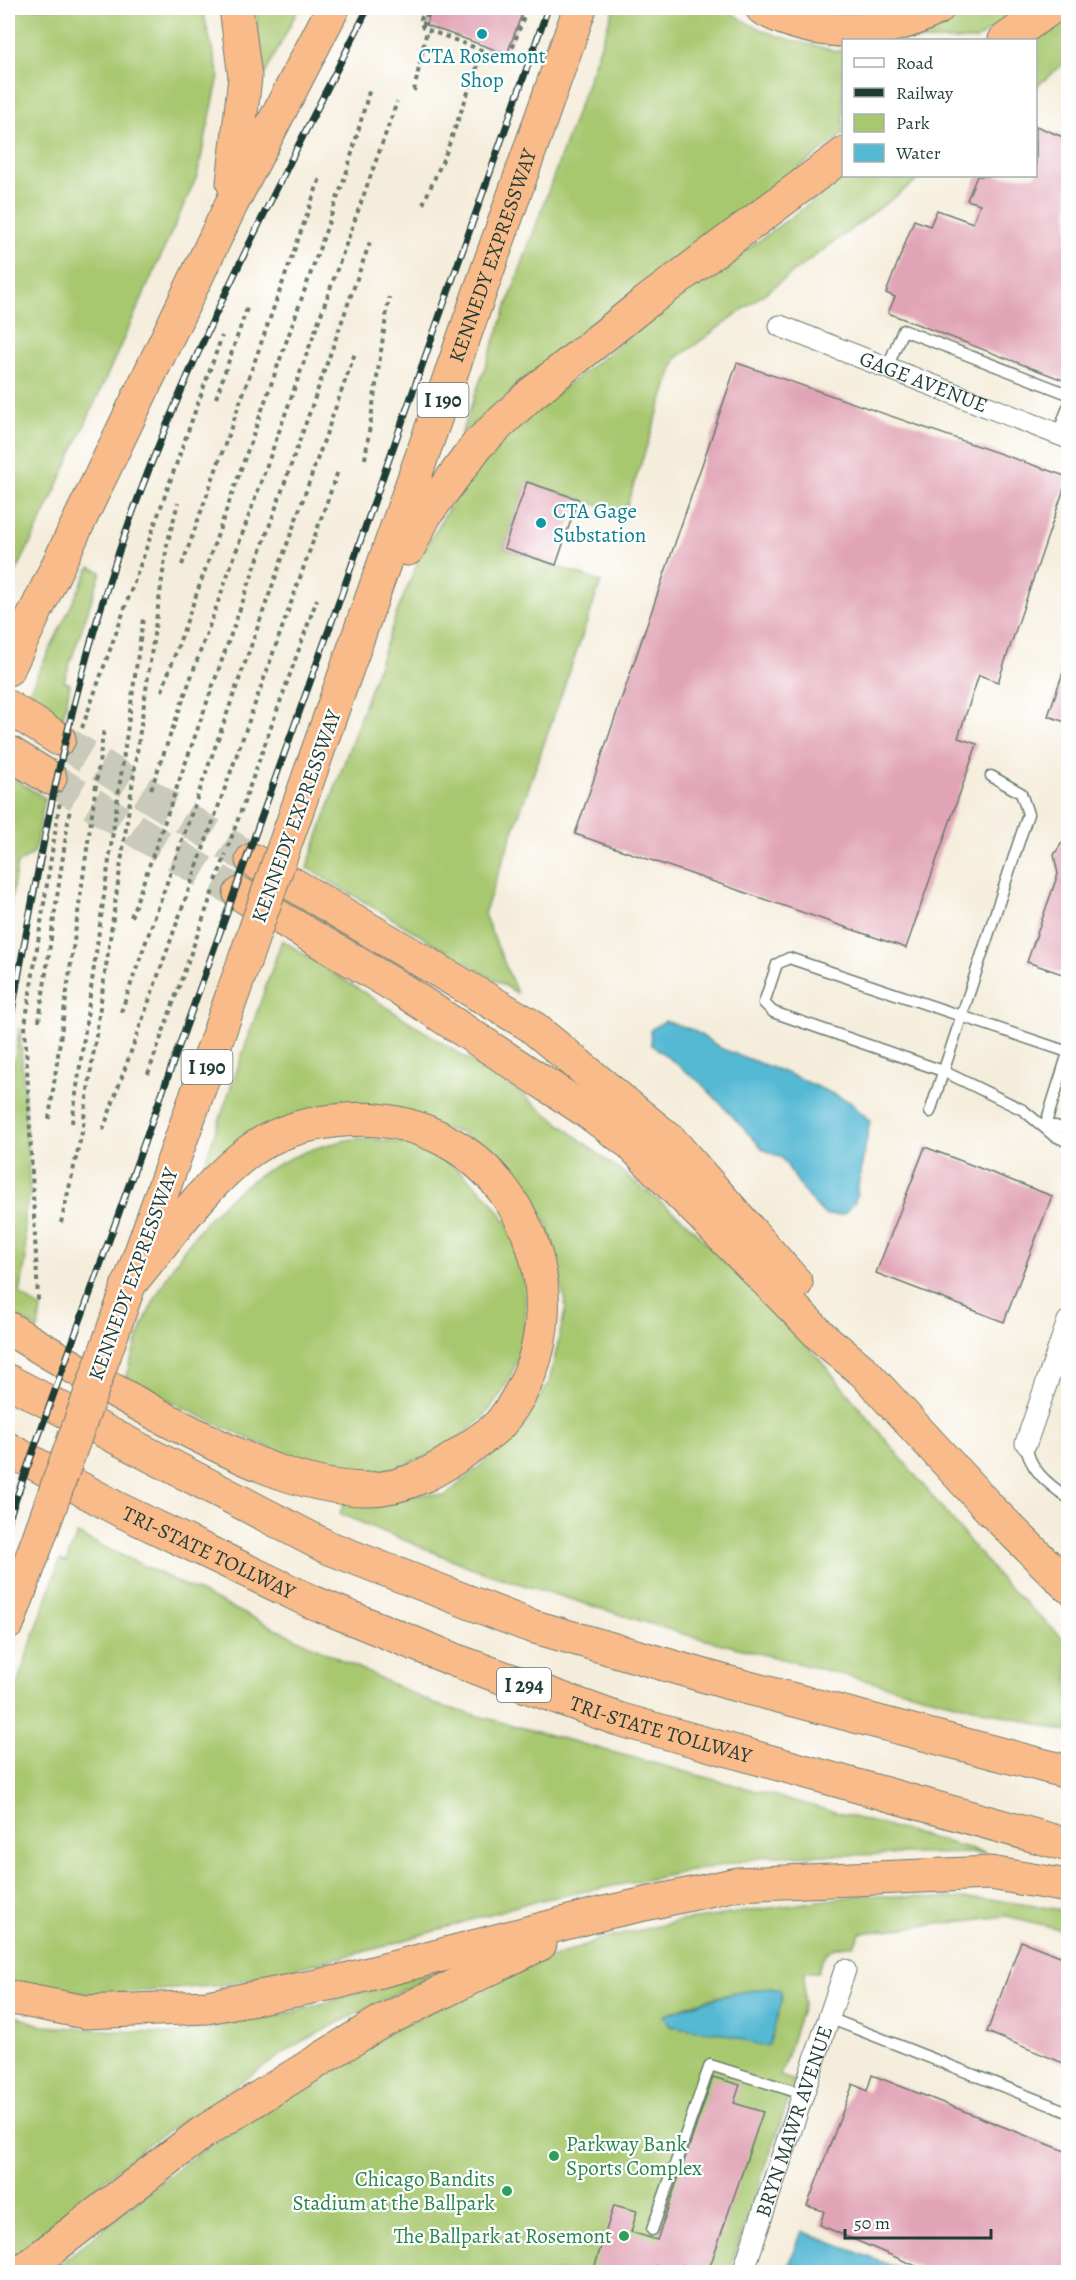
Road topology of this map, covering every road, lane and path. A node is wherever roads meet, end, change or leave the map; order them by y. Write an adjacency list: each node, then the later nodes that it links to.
1 (236, 8): 18 (highway)
2 (333, 8): 18 (highway)
3 (527, 8): 11 (path)
4 (580, 8): 45 (highway, KENNEDY EXPRESSWAY / I 190)
5 (762, 8): 6 (highway)
6 (938, 8)
7 (1051, 8): 10 (highway)
8 (428, 9): 9 (path)
9 (425, 29): 11 (path); 13 (path)
10 (1006, 39)
11 (483, 50): 17 (path)
12 (370, 88): 37 (path)
13 (414, 91)
14 (397, 102): 44 (path)
15 (842, 155): 45 (highway)
16 (320, 178): 33 (path)
17 (423, 204)
18 (231, 205): 36 (highway)
19 (371, 239): 49 (path)
20 (389, 297): 30 (path)
21 (247, 308): 27 (path)
22 (780, 326): 25 (street, GAGE AVENUE)
23 (222, 336): 40 (path)
24 (355, 354): 50 (path)
25 (887, 368): 26 (lane); 29 (street, GAGE AVENUE)
26 (1068, 394)
27 (216, 398)
28 (1068, 407): 29 (lane)
29 (1063, 436)
30 (365, 459)
31 (338, 471): 60 (path)
32 (178, 503): 63 (path)
33 (182, 565)
34 (316, 599): 55 (path)
35 (143, 619): 58 (path)
36 (8, 669)
37 (162, 691)
38 (8, 707): 40 (highway)
39 (104, 728): 57 (path)
40 (68, 732)
41 (8, 752): 43 (highway)
42 (991, 776): 51 (lane)
43 (56, 786): 65 (path)
44 (151, 789)
45 (304, 792): 64 (highway, KENNEDY EXPRESSWAY / I 190, bridge)
46 (70, 808): 52 (path)
47 (252, 860): 68 (highway)
48 (240, 894): 68 (highway)
49 (131, 917)
50 (121, 1012)
51 (961, 1015): 53 (lane); 54 (lane); 54 (lane)
52 (39, 1021)
53 (1068, 1052): 59 (lane)
54 (943, 1071): 56 (lane); 59 (lane)
55 (148, 1074)
56 (930, 1112)
57 (49, 1119)
58 (72, 1123)
59 (1045, 1126): 61 (lane); 62 (lane)
60 (104, 1130)
61 (1068, 1131)
62 (1068, 1142)
63 (61, 1223)
64 (128, 1287): 67 (highway); 74 (highway, KENNEDY EXPRESSWAY / I 190, bridge)
65 (38, 1300)
66 (1068, 1321): 70 (street)
67 (8, 1328)
68 (864, 1372): 73 (highway)
69 (8, 1381): 75 (highway)
70 (1026, 1443): 72 (lane)
71 (8, 1449): 76 (highway, TRI-STATE TOLLWAY / I 294)
72 (1068, 1498)
73 (1068, 1586)
74 (8, 1623)
75 (1068, 1772)
76 (1068, 1845)
77 (1068, 1886): 78 (highway)
78 (604, 1913): 80 (highway); 85 (highway)
79 (845, 1970): 81 (street, BRYN MAWR AVENUE)
80 (8, 1997)
81 (829, 2018): 82 (street, BRYN MAWR AVENUE); 83 (lane)
82 (803, 2094): 84 (lane); 86 (street, BRYN MAWR AVENUE)
83 (1068, 2112)
84 (652, 2230)
85 (21, 2272)
86 (742, 2272)

